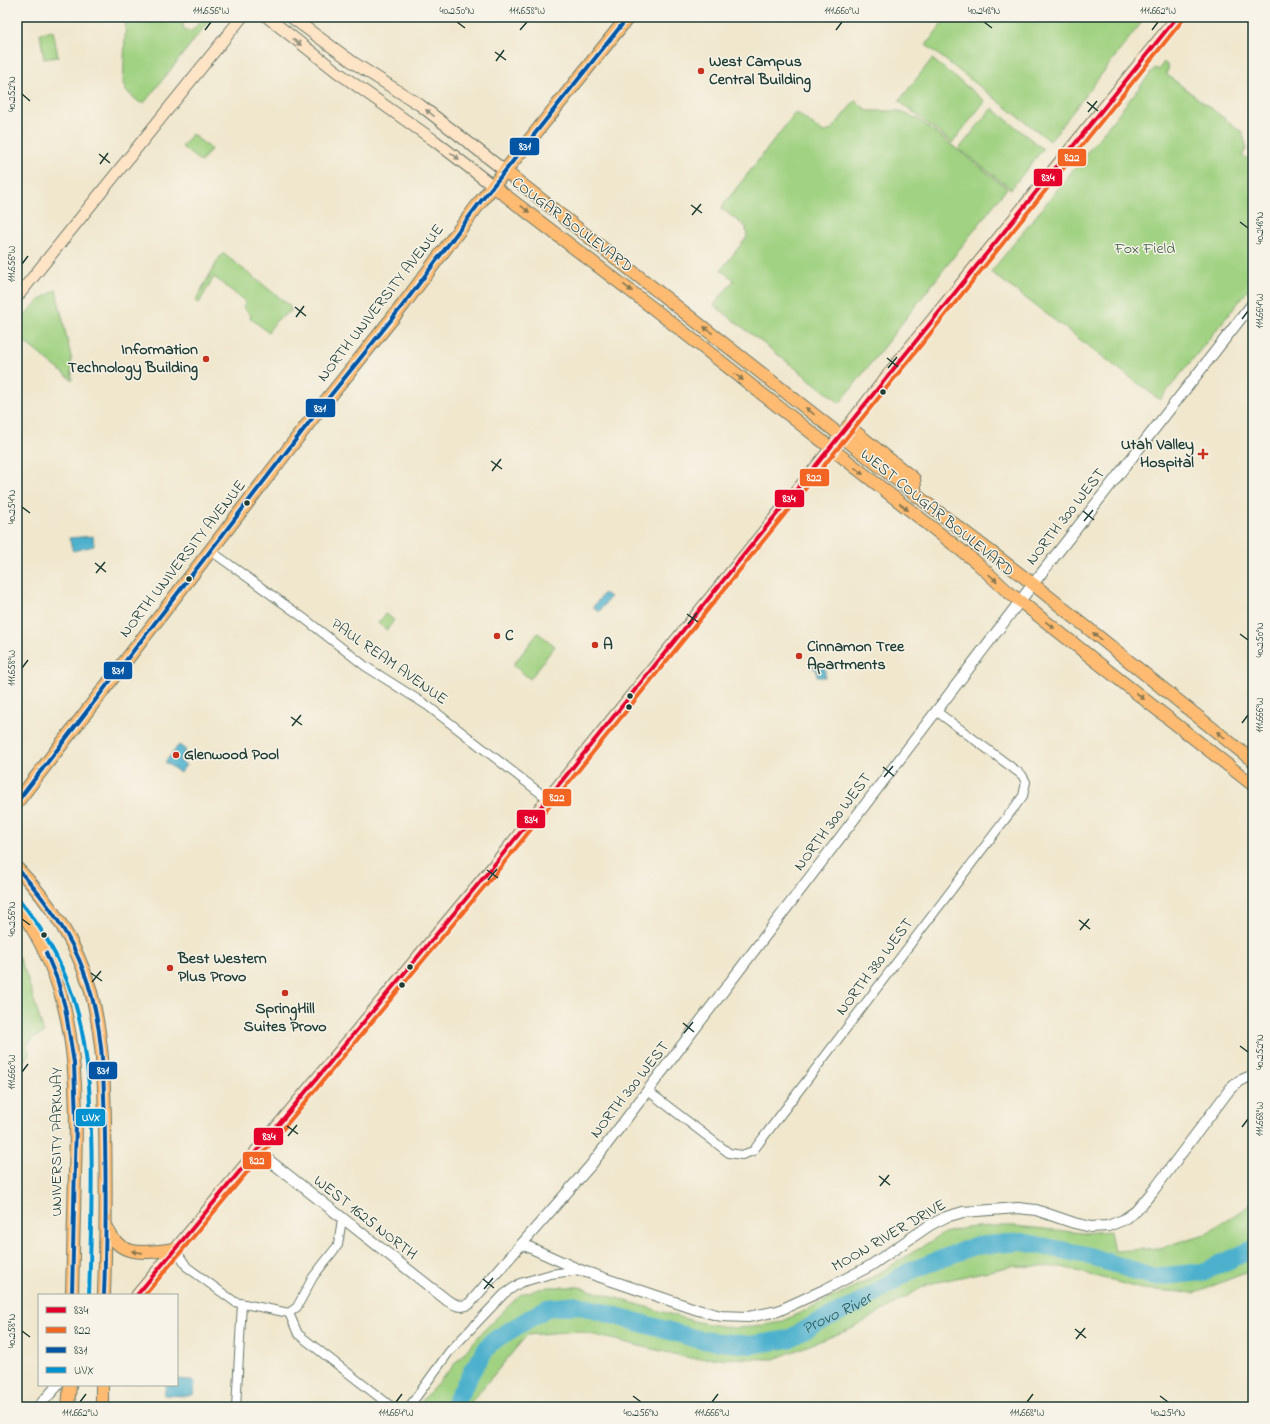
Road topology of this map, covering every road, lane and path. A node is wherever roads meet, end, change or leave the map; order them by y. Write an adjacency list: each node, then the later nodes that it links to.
1 (242, 17): 9 (main road)
2 (267, 17): 7 (main road, COUGAR BOULEVARD, one-way to 7)
3 (291, 17): 6 (main road, COUGAR BOULEVARD, one-way to 3)
4 (628, 17): 6 (highway, NORTH UNIVERSITY AVENUE)
5 (1177, 17): 12 (main road)
6 (505, 171): 7 (highway, NORTH UNIVERSITY AVENUE); 8 (main road, COUGAR BOULEVARD)
7 (494, 186): 11 (main road, COUGAR BOULEVARD, one-way to 11); 14 (highway, NORTH UNIVERSITY AVENUE)
8 (627, 268): 12 (main road, WEST COUGAR BOULEVARD, one-way to 8)
9 (17, 297)
10 (1253, 303): 15 (street, NORTH 300 WEST)
11 (654, 309): 13 (main road, WEST COUGAR BOULEVARD, one-way to 13)
12 (844, 431): 13 (main road); 15 (main road, WEST COUGAR BOULEVARD)
13 (830, 448): 16 (main road, WEST COUGAR BOULEVARD, one-way to 16); 20 (main road)
14 (211, 552): 20 (street, PAUL REAM AVENUE); 21 (highway, NORTH UNIVERSITY AVENUE)
15 (1032, 584): 16 (street, NORTH 300 WEST); 18 (main road, WEST COUGAR BOULEVARD, one-way to 15)
16 (1020, 601): 17 (street, NORTH 300 WEST); 19 (main road, WEST COUGAR BOULEVARD, one-way to 19)
17 (936, 711): 25 (street, NORTH 300 WEST); 25 (street, NORTH 380 WEST)
18 (1253, 761)
19 (1253, 785)
20 (548, 799): 26 (main road)
21 (17, 802)
22 (17, 868): 28 (main road)
23 (17, 906): 32 (main road, UNIVERSITY PARKWAY)
24 (1253, 1075): 31 (street, MOON RIVER DRIVE)
25 (648, 1091): 29 (street, NORTH 300 WEST)
26 (256, 1150): 27 (street, WEST 1625 NORTH); 30 (main road)
27 (342, 1219): 36 (street, WEST 1625 NORTH); 37 (street)
28 (106, 1221): 30 (main road, one-way to 28); 33 (main road)
29 (522, 1244): 31 (street); 36 (street, NORTH 300 WEST)
30 (176, 1249): 34 (main road); 35 (street)
31 (580, 1270): 46 (street)
32 (72, 1294)
33 (104, 1294)
34 (138, 1294)
35 (242, 1304): 37 (street); 44 (street)
36 (457, 1306)
37 (289, 1313): 45 (street)
38 (57, 1386): 41 (street)
39 (70, 1386): 42 (main road)
40 (102, 1386): 43 (main road)
41 (38, 1407)
42 (68, 1407)
43 (102, 1407)
44 (236, 1407)
45 (392, 1407)
46 (408, 1407)

